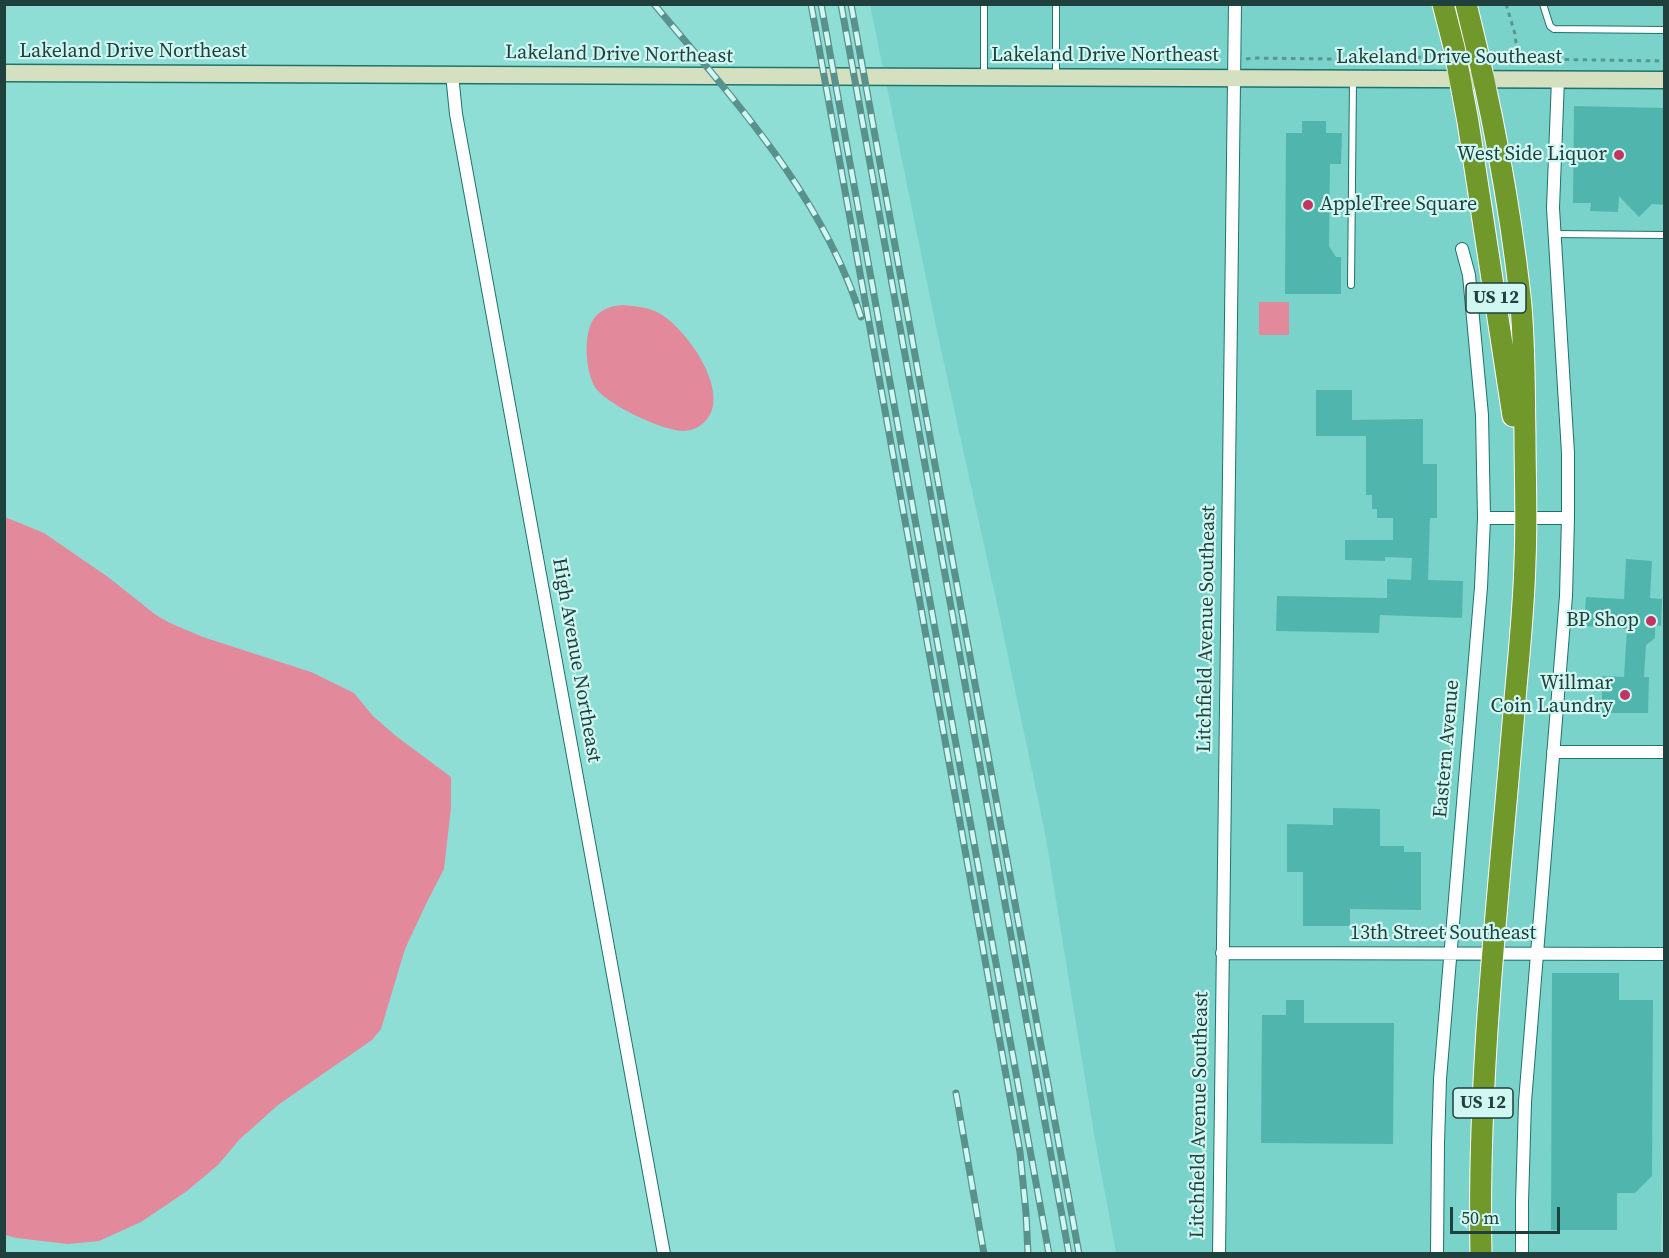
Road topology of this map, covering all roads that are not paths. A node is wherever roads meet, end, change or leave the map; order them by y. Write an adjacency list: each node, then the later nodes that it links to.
1 (984, 4): 11 (lane)
2 (1056, 4): 12 (lane)
3 (1235, 4): 8 (street, Litchfield Avenue Southeast)
4 (1443, 4): 14 (highway, US 12 / US 12)
5 (1466, 4): 15 (highway, US 12 / US 12)
6 (1543, 4): 7 (lane)
7 (1665, 30)
8 (1234, 70): 12 (main road, Lakeland Drive Northeast); 13 (main road, Lakeland Drive Southeast); 27 (street, Litchfield Avenue Southeast)
9 (4, 73): 10 (main road, Lakeland Drive Northeast)
10 (452, 74): 11 (main road, Lakeland Drive Northeast); 32 (street, High Avenue Northeast)
11 (984, 77): 12 (main road, Lakeland Drive Northeast)
12 (1056, 77)
13 (1353, 78): 14 (main road, Lakeland Drive Southeast); 21 (lane)
14 (1460, 79): 15 (main road, Lakeland Drive Southeast); 23 (highway, US 12 / US 12)
15 (1484, 79): 16 (main road, Lakeland Drive Southeast); 23 (highway, US 12 / US 12)
16 (1558, 79): 17 (main road, Lakeland Drive Southeast); 18 (street)
17 (1665, 80)
18 (1554, 234): 19 (lane); 24 (street)
19 (1665, 235)
20 (1462, 249): 22 (street, Eastern Avenue)
21 (1351, 285)
22 (1484, 518): 23 (street); 28 (street, Eastern Avenue)
23 (1526, 518): 24 (street); 29 (highway, US 12 / US 12)
24 (1568, 518): 25 (street)
25 (1554, 752): 26 (street); 30 (street)
26 (1665, 752)
27 (1222, 953): 28 (street, 13th Street Southeast); 33 (street, Litchfield Avenue Southeast)
28 (1450, 953): 29 (street, 13th Street Southeast); 34 (street, Eastern Avenue)
29 (1493, 953): 30 (street, 13th Street Southeast); 35 (highway, US 12 / US 12)
30 (1536, 954): 31 (street, 13th Street Southeast); 36 (street)
31 (1665, 954)
32 (664, 1254)
33 (1219, 1254)
34 (1437, 1254)
35 (1481, 1254)
36 (1522, 1254)

